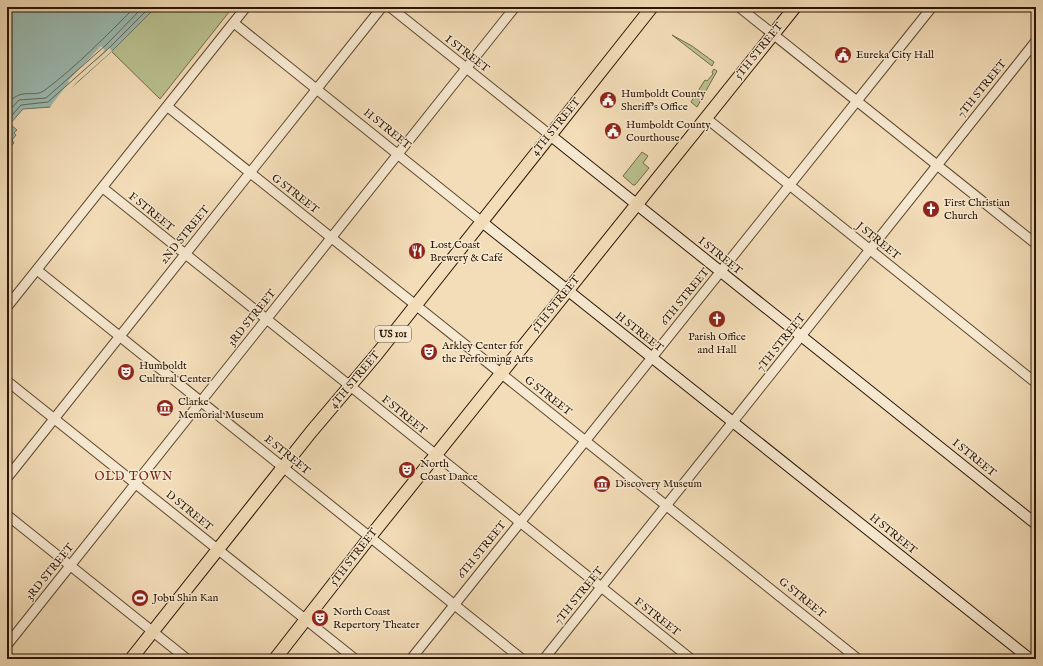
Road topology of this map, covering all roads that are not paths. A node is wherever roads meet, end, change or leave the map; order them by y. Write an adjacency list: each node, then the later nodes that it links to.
1 (246, 7): 9 (street)
2 (382, 7): 13 (street, 2ND STREET)
3 (390, 7): 12 (street, I STREET)
4 (515, 7): 12 (street, 3RD STREET)
5 (652, 7): 17 (highway, 4TH STREET / US 101)
6 (739, 7): 10 (street)
7 (795, 7): 10 (highway, 5TH STREET)
8 (932, 7): 14 (street, 6TH STREET)
9 (234, 23): 13 (street, H STREET); 15 (street)
10 (773, 34): 14 (street); 16 (highway, 5TH STREET)
11 (1036, 42): 19 (street, 7TH STREET)
12 (466, 68): 17 (street, I STREET); 18 (street, 3RD STREET)
13 (317, 88): 18 (street, H STREET); 20 (street, 2ND STREET)
14 (856, 102): 19 (street); 21 (street, 6TH STREET)
15 (168, 107): 20 (street, G STREET); 22 (street)
16 (706, 118): 21 (street, J STREET); 23 (highway, 5TH STREET)
17 (550, 135): 23 (main road, I STREET); 24 (highway, 4TH STREET / US 101)
18 (398, 154): 24 (street, H STREET); 25 (street, 3RD STREET)
19 (937, 166): 26 (street); 27 (street, 7TH STREET)
20 (250, 173): 25 (street, G STREET); 28 (street, 2ND STREET)
21 (789, 186): 27 (street, J STREET); 30 (street, 6TH STREET)
22 (102, 188): 28 (street, F STREET); 29 (street)
23 (637, 204): 30 (main road, I STREET); 31 (highway, 5TH STREET)
24 (482, 222): 31 (main road, H STREET); 32 (highway, 4TH STREET / US 101)
25 (331, 237): 32 (street, G STREET); 34 (street, 3RD STREET)
26 (1036, 244)
27 (870, 250): 36 (street, 7TH STREET); 40 (street, J STREET)
28 (185, 254): 34 (street, F STREET); 35 (street, 2ND STREET)
29 (37, 270): 33 (street); 35 (street, E STREET)
30 (720, 272): 36 (main road, I STREET); 37 (street, 6TH STREET)
31 (567, 290): 37 (main road, H STREET); 38 (highway, 5TH STREET)
32 (415, 305): 38 (street, G STREET); 41 (highway, 4TH STREET / US 101)
33 (7, 307)
34 (266, 320): 41 (street, F STREET); 42 (street, 3RD STREET)
35 (120, 336): 42 (street, E STREET); 43 (street, 2ND STREET)
36 (802, 336): 44 (street, 7TH STREET); 53 (main road, I STREET)
37 (652, 358): 44 (main road, H STREET); 45 (street, 6TH STREET)
38 (500, 374): 45 (street, G STREET); 46 (highway, 5TH STREET)
39 (7, 381): 43 (street, D STREET)
40 (1036, 383)
41 (350, 387): 46 (street, F STREET); 47 (highway, 4TH STREET / US 101)
42 (201, 401): 47 (street, E STREET); 49 (street, 3RD STREET)
43 (54, 418): 48 (street, 2ND STREET); 49 (street, D STREET)
44 (733, 422): 50 (street, 7TH STREET); 71 (main road, H STREET)
45 (585, 441): 50 (street, G STREET); 52 (street, 6TH STREET)
46 (435, 456): 52 (street, F STREET); 54 (highway, 5TH STREET)
47 (283, 467): 54 (street, E STREET); 55 (highway, 4TH STREET / US 101)
48 (7, 478)
49 (136, 484): 55 (street, D STREET); 56 (street, 3RD STREET)
50 (666, 506): 57 (street, 7TH STREET); 70 (street, G STREET)
51 (7, 515): 56 (street)
52 (520, 523): 57 (street, F STREET); 58 (street, 6TH STREET)
53 (1036, 524)
54 (370, 537): 58 (street, E STREET); 59 (highway, 5TH STREET)
55 (218, 549): 59 (street, D STREET); 60 (highway, 4TH STREET / US 101)
56 (70, 566): 60 (street); 61 (street, 3RD STREET)
57 (601, 588): 68 (street, 7TH STREET); 69 (street, F STREET)
58 (454, 605): 66 (street, 6TH STREET); 67 (street, E STREET)
59 (306, 620): 64 (highway, 5TH STREET); 65 (street, D STREET)
60 (153, 632): 62 (highway, 4TH STREET / US 101); 63 (street)
61 (7, 645)
62 (131, 659)
63 (187, 659)
64 (275, 659)
65 (355, 659)
66 (411, 659)
67 (522, 659)
68 (544, 659)
69 (691, 659)
70 (858, 659)
71 (1030, 659)

